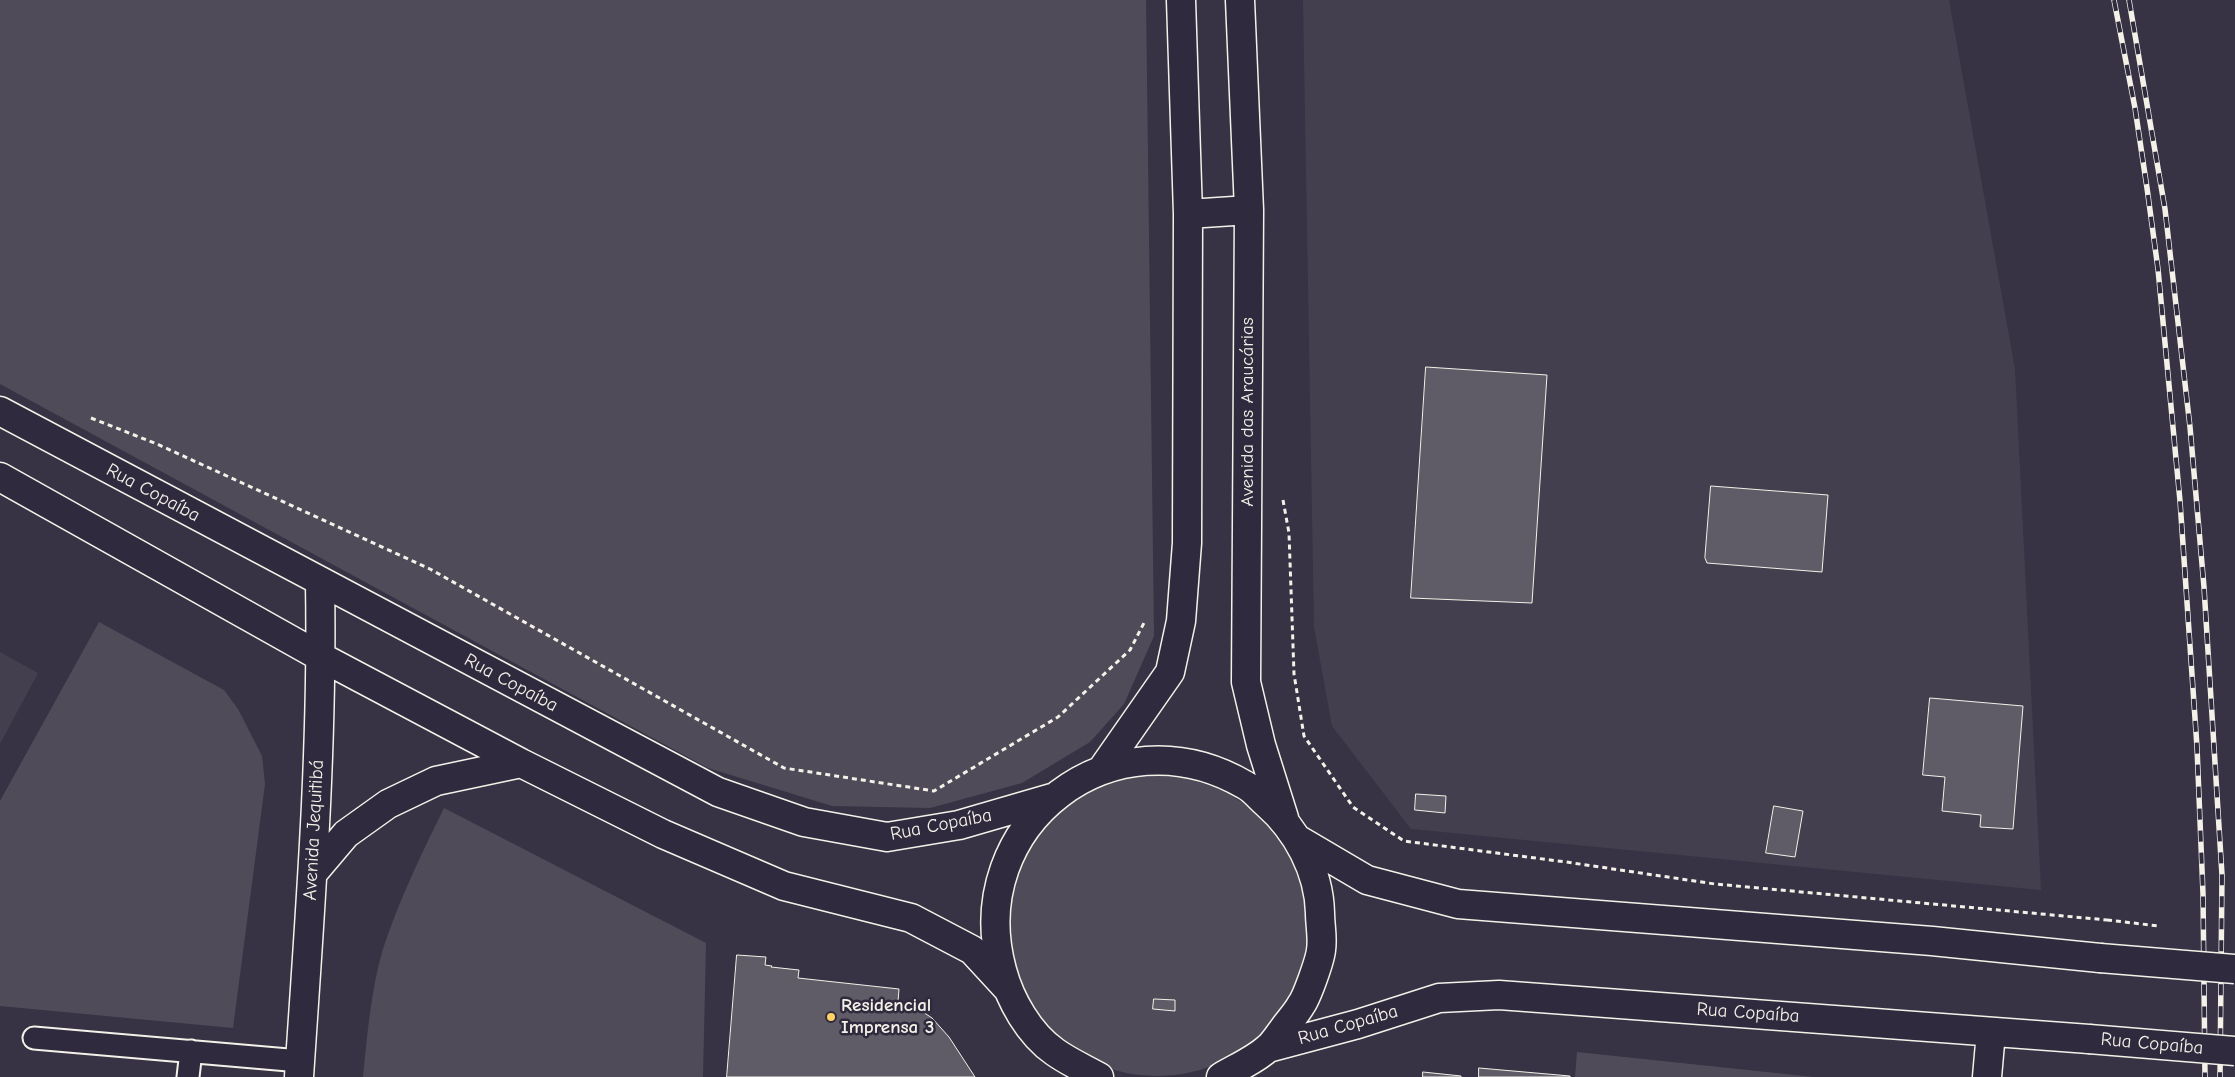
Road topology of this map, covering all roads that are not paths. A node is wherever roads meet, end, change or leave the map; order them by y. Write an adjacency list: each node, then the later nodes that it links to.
1 (1181, 0): 4 (main road)
2 (1240, 0): 3 (main road, Avenida das Araucárias)
3 (1249, 210): 4 (main road); 12 (main road, Avenida das Araucárias)
4 (1188, 214): 10 (main road)
5 (0, 411): 7 (main road, Rua Copaíba)
6 (0, 477): 8 (main road)
7 (320, 582): 8 (main road, Avenida Jequitibá); 11 (main road, Rua Copaíba)
8 (321, 657): 9 (main road); 13 (main road, Avenida Jequitibá)
9 (521, 763): 13 (main road); 15 (main road)
10 (1103, 768): 11 (main road); 12 (main road)
11 (1052, 798): 15 (main road)
12 (1291, 829): 14 (main road, bridge); 18 (main road, Avenida das Araucárias)
13 (313, 873): 22 (main road, Avenida Jequitibá)
14 (2235, 969)
15 (1007, 988): 21 (main road)
16 (1991, 1032): 18 (main road, Rua Copaíba); 20 (main road, Rua Copaíba, bridge); 27 (main road)
17 (34, 1038): 19 (lane)
18 (1268, 1048): 26 (main road)
19 (191, 1051): 22 (lane); 23 (lane)
20 (2235, 1051)
21 (1054, 1052): 24 (main road); 25 (main road)
22 (299, 1069)
23 (188, 1077)
24 (1068, 1077)
25 (1099, 1077)
26 (1221, 1077)
27 (1987, 1077)

